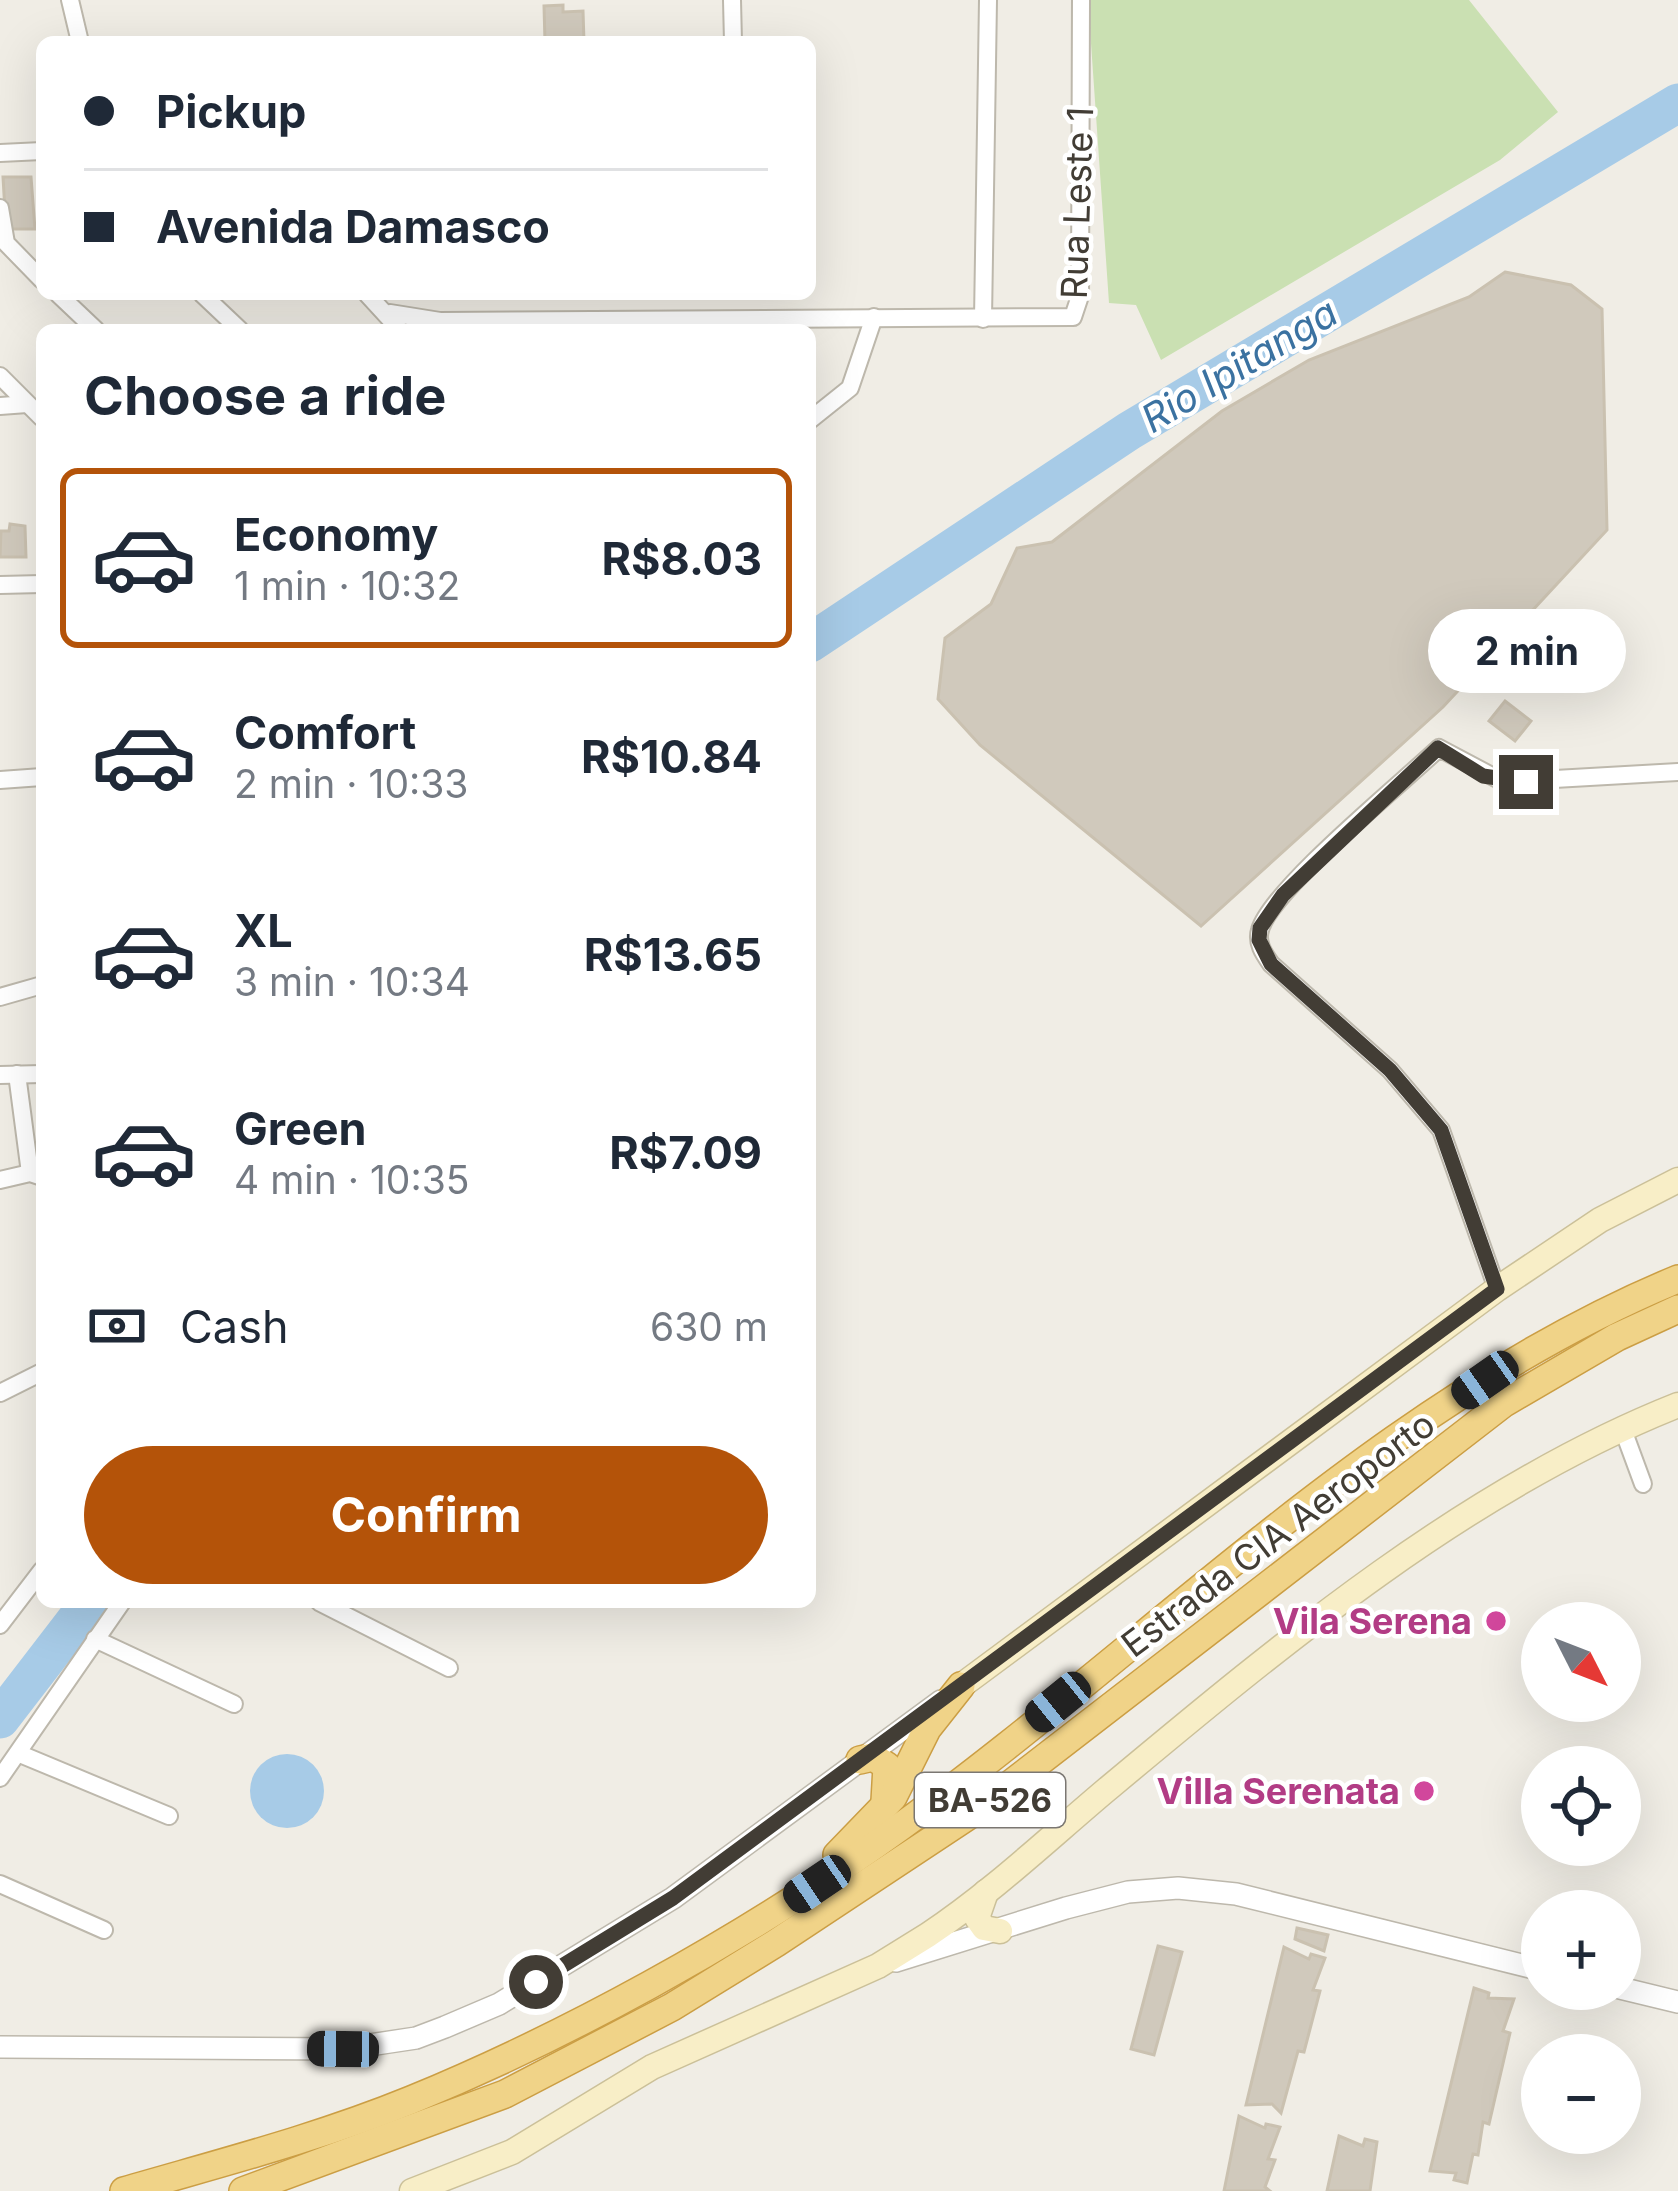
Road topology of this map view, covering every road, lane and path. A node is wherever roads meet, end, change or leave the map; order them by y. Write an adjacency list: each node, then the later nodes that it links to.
1 (70, 0): 5 (street)
2 (732, 0): 6 (street)
3 (988, 0): 17 (street)
4 (1081, 0): 17 (street, Rua Leste 1)
5 (79, 36)
6 (733, 36)
7 (36, 151): 8 (street)
8 (0, 153)
9 (0, 208): 10 (street)
10 (36, 274)
11 (64, 300): 18 (street)
12 (208, 300): 19 (street)
13 (374, 300): 14 (street)
14 (390, 313): 16 (street); 20 (street)
15 (874, 317): 16 (street); 17 (street); 26 (street)
16 (808, 319): 21 (street)
17 (983, 319)
18 (90, 324)
19 (234, 324)
20 (396, 324)
21 (799, 324)
22 (0, 376): 23 (street)
23 (27, 404): 24 (street); 25 (street)
24 (0, 406)
25 (36, 412)
26 (816, 415)
27 (36, 584): 28 (street)
28 (0, 585)
29 (1678, 772): 39 (street)
30 (36, 777): 31 (street)
31 (0, 780)
32 (36, 987): 33 (street)
33 (0, 997)
34 (9, 1074): 35 (street)
35 (36, 1175): 36 (street)
36 (0, 1180)
37 (1678, 1180): 39 (main road)
38 (1678, 1279): 61 (highway, Estrada CIA Aeroporto / BA-526)
39 (1497, 1289): 52 (main road)
40 (1678, 1309): 70 (highway, Estrada CIA Aeroporto / BA-526)
41 (36, 1375): 42 (street)
42 (0, 1393)
43 (1678, 1405): 44 (main road)
44 (1622, 1427): 45 (street); 60 (main road)
45 (1643, 1484)
46 (36, 1578): 49 (street)
47 (118, 1608): 50 (street)
48 (331, 1608): 51 (street)
49 (0, 1625)
50 (95, 1639): 53 (street); 54 (street)
51 (449, 1668)
52 (962, 1686): 55 (street); 57 (highway)
53 (234, 1704)
54 (20, 1754): 56 (street); 58 (street)
55 (860, 1760): 57 (highway); 68 (street)
56 (0, 1778)
57 (883, 1808): 61 (highway)
58 (169, 1816)
59 (0, 1884): 62 (street)
60 (988, 1890): 63 (main road); 65 (main road)
61 (786, 1905): 69 (highway, Estrada CIA Aeroporto / BA-526)
62 (104, 1930)
63 (1000, 1931): 64 (street); 65 (street)
64 (1521, 1965)
65 (878, 1966): 71 (main road)
66 (1641, 1997): 67 (street)
67 (1678, 2002)
68 (0, 2047)
69 (124, 2191)
70 (243, 2191)
71 (412, 2191)

